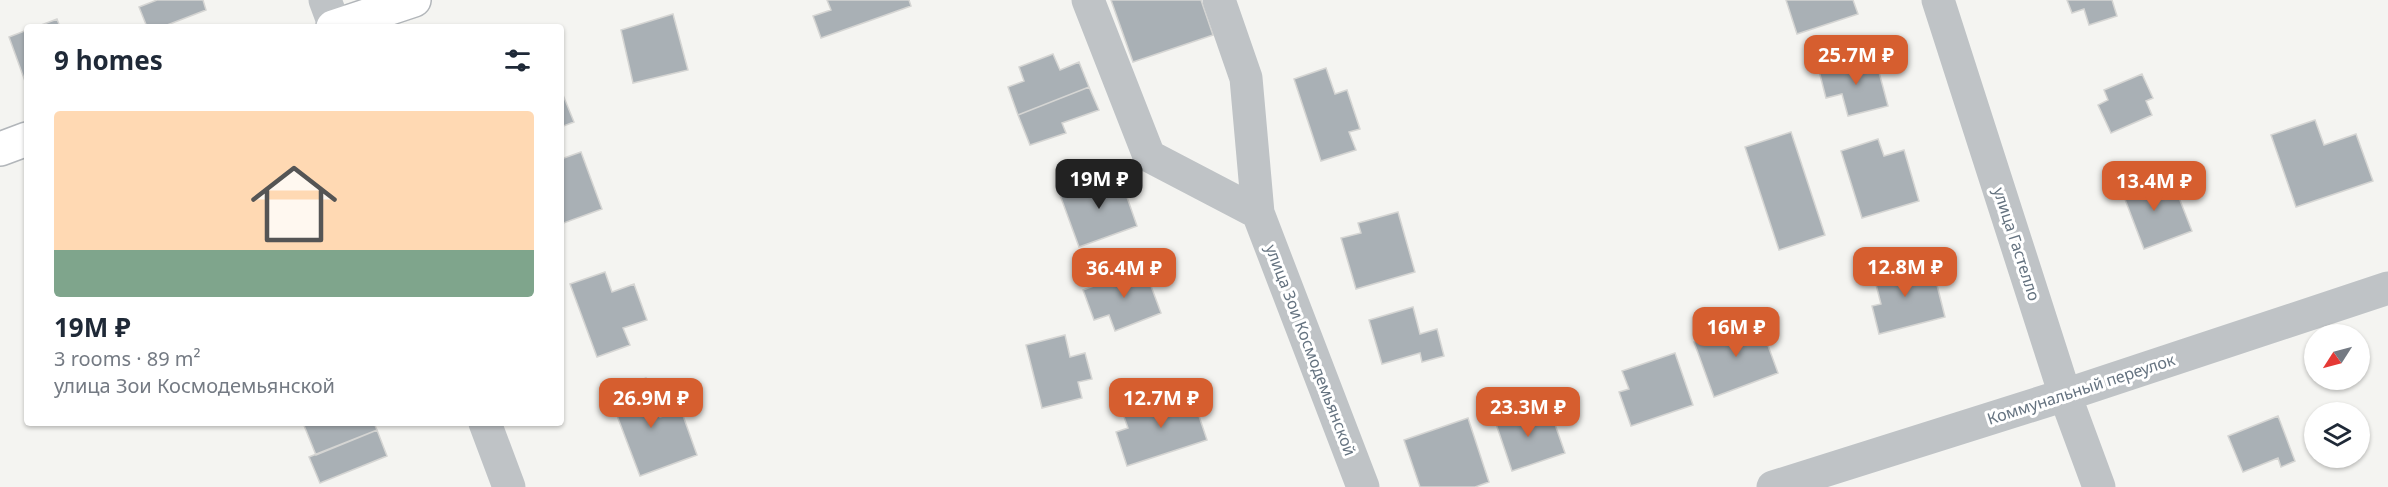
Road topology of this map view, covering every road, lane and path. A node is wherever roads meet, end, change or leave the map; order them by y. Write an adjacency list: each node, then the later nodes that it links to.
1 (326, 0): 6 (street)
2 (414, 0): 7 (main road)
3 (1088, 0): 10 (street)
4 (1219, 0): 10 (street, улица Зои Космодемьянской)
5 (1938, 0): 12 (street, улица Гастелло)
6 (333, 24)
7 (343, 24)
8 (24, 140): 9 (main road)
9 (0, 149)
10 (1258, 213): 15 (street, улица Зои Космодемьянской)
11 (2388, 288): 12 (street, Коммунальный переулок)
12 (2065, 395): 16 (street, Коммунальный переулок); 17 (street, улица Гастелло)
13 (486, 426): 14 (street)
14 (509, 487)
15 (1363, 487)
16 (1773, 487)
17 (2099, 487)

